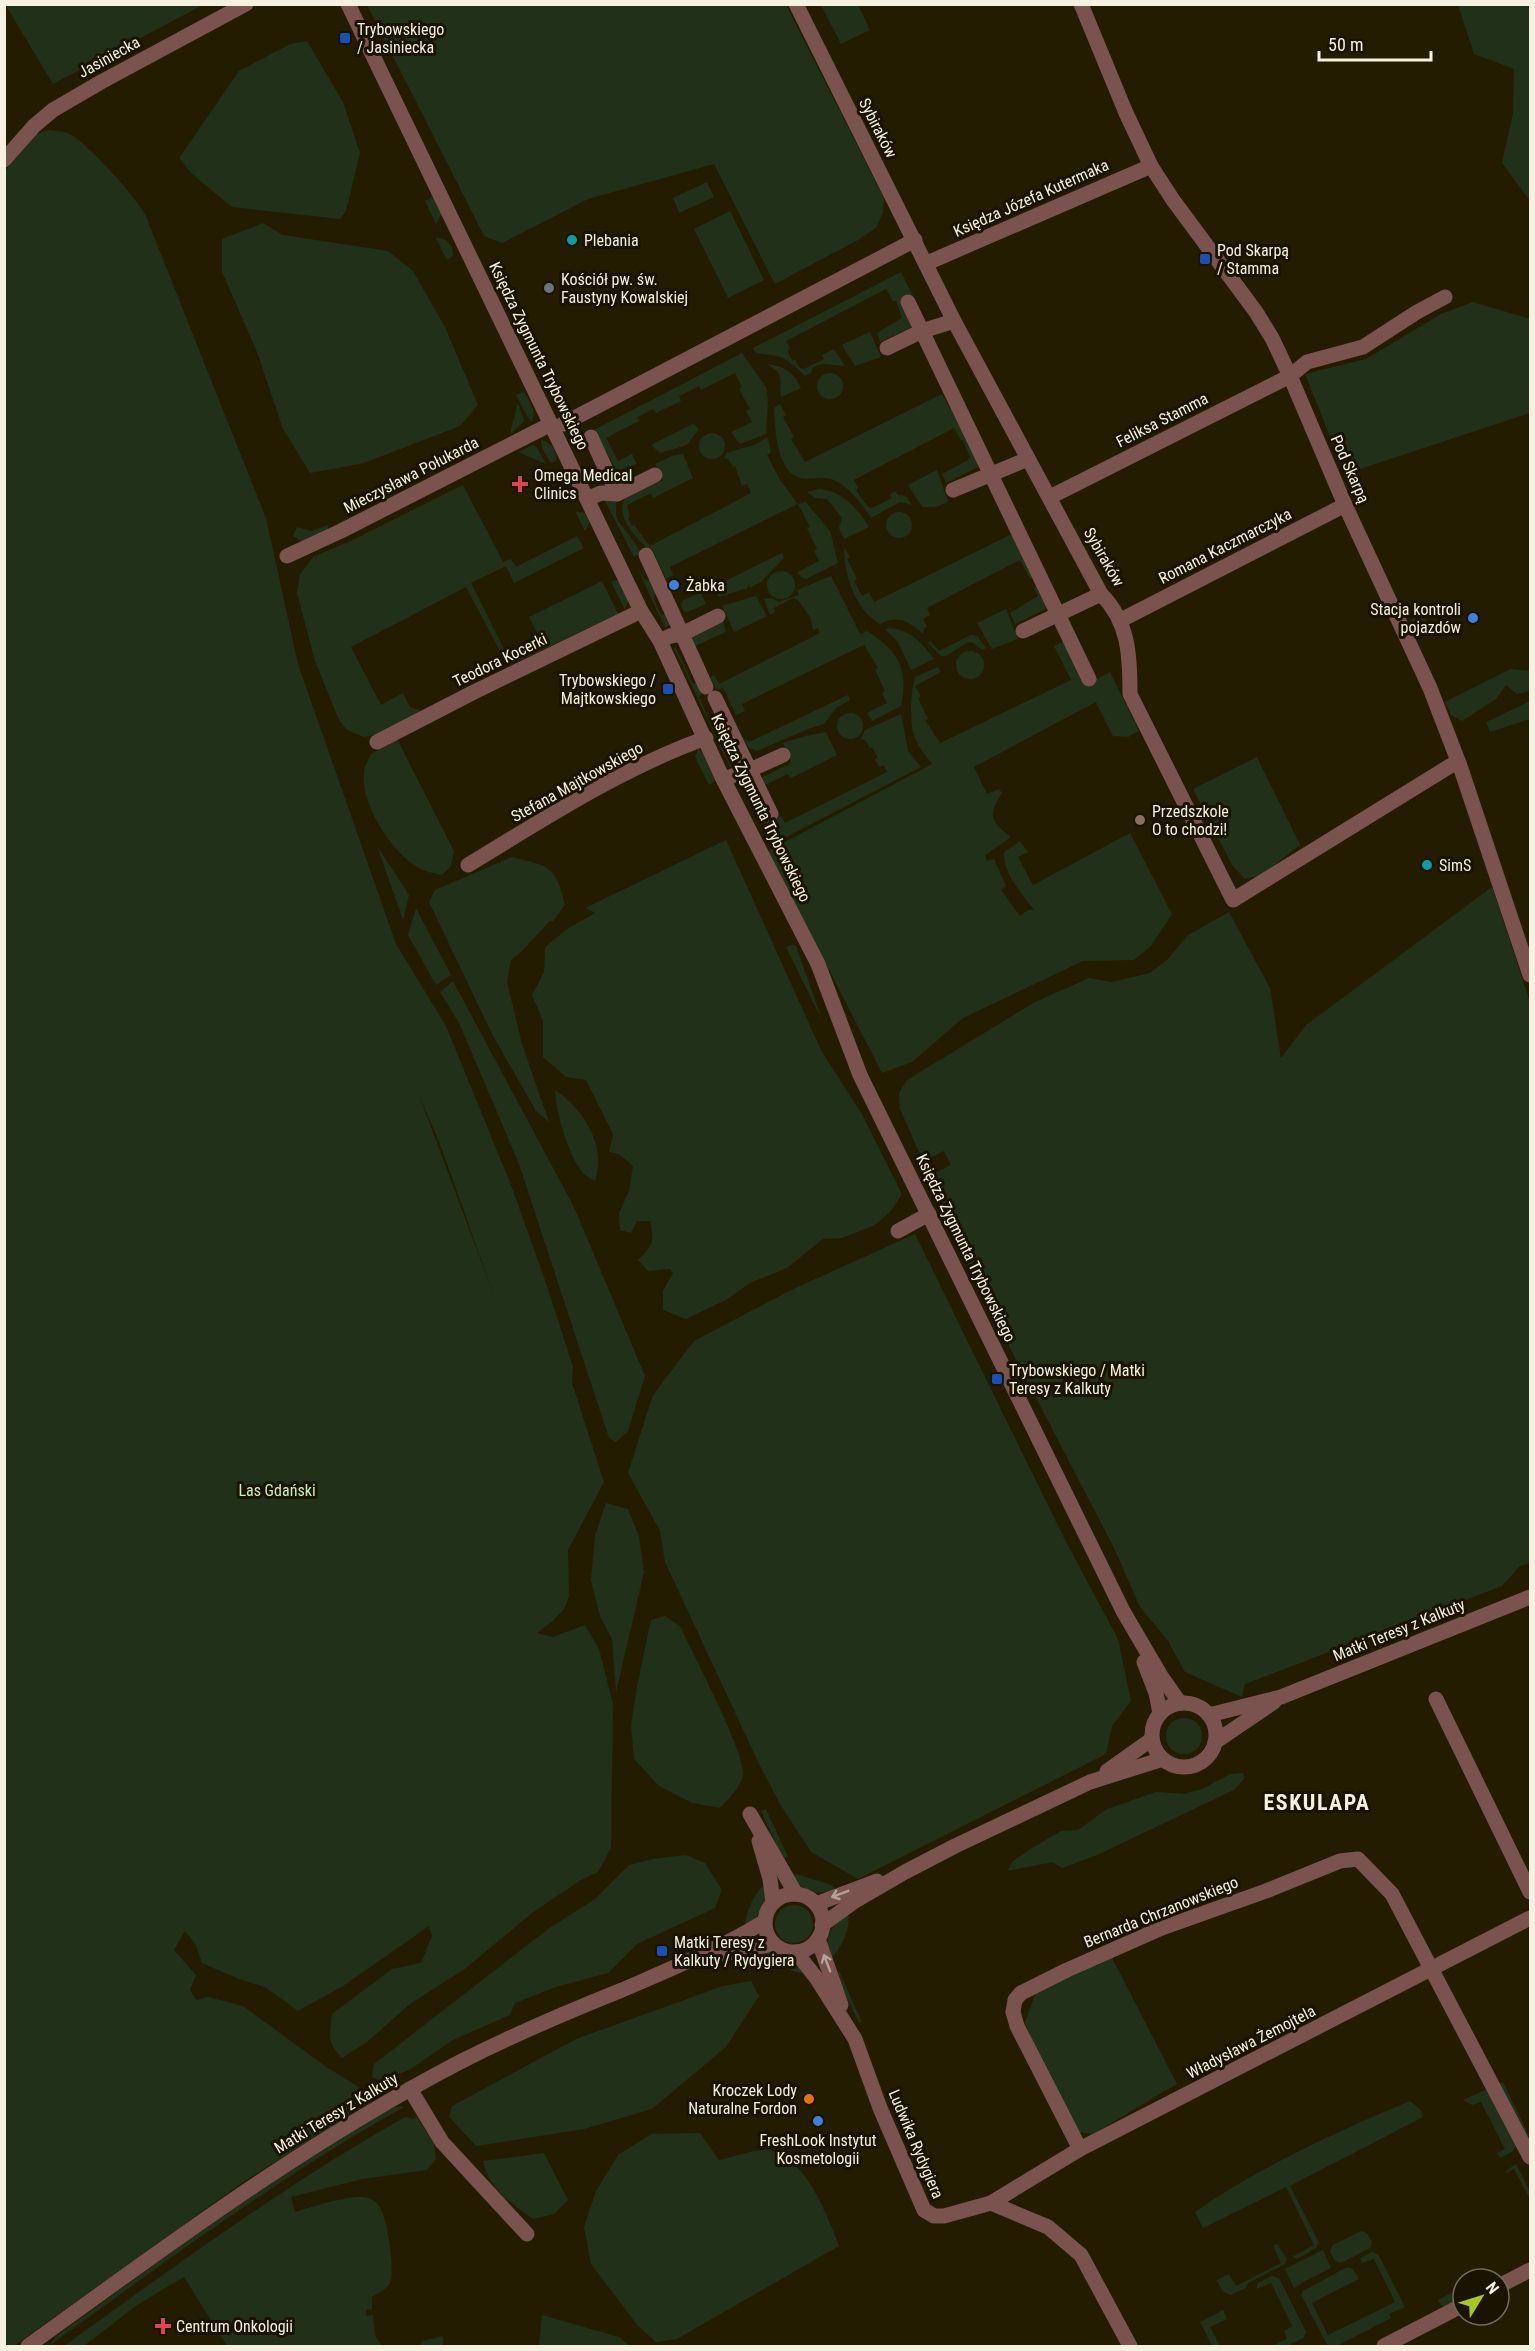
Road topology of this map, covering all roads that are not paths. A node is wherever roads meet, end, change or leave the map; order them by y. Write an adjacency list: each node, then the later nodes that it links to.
1 (246, 4): 5 (street, Jasiniecka)
2 (348, 4): 15 (street, Księdza Zygmunta Trybowskiego)
3 (796, 4): 7 (street, Sybiraków)
4 (1081, 4): 6 (street, Pod Skarpą)
5 (4, 160)
6 (1151, 166): 8 (street, Księdza Józefa Kutermaka); 14 (street, Pod Skarpą)
7 (915, 240): 8 (street, Sybiraków); 15 (street, Mieczysława Połukarda)
8 (927, 263): 11 (street, Sybiraków)
9 (1444, 297): 14 (street, Feliksa Stamma)
10 (908, 302): 12 (street)
11 (954, 321): 12 (street); 17 (street, Sybiraków)
12 (922, 331): 13 (street); 18 (street)
13 (887, 348)
14 (1290, 376): 22 (street, Feliksa Stamma); 24 (street, Pod Skarpą)
15 (557, 424): 23 (street, Księdza Zygmunta Trybowskiego); 26 (street, Mieczysława Połukarda)
16 (591, 437): 21 (street)
17 (1028, 459): 18 (street); 22 (street, Sybiraków)
18 (990, 474): 20 (street); 29 (street)
19 (655, 475): 21 (street)
20 (953, 490)
21 (617, 494): 23 (street)
22 (1050, 498): 27 (street, Sybiraków)
23 (587, 499): 28 (street, Księdza Zygmunta Trybowskiego)
24 (1345, 505): 31 (street, Romana Kaczmarczyka); 39 (street, Pod Skarpą)
25 (646, 555): 33 (street)
26 (287, 556)
27 (1101, 594): 29 (street); 31 (street, Sybiraków)
28 (641, 611): 34 (street, Księdza Zygmunta Trybowskiego); 37 (street, Teodora Kocerki)
29 (1058, 615): 32 (street); 35 (street)
30 (718, 616): 33 (street)
31 (1121, 620): 39 (street, Sybiraków)
32 (1023, 631)
33 (682, 634): 34 (street); 40 (street)
34 (660, 640): 36 (street, Księdza Zygmunta Trybowskiego)
35 (1089, 679)
36 (706, 738): 41 (street, Księdza Zygmunta Trybowskiego); 43 (street, Stefana Majtkowskiego)
37 (377, 742)
38 (783, 755): 40 (street)
39 (1458, 761): 44 (street, Pod Skarpą)
40 (750, 770): 41 (street); 42 (street)
41 (723, 778): 45 (street, Księdza Zygmunta Trybowskiego)
42 (771, 814)
43 (468, 865)
44 (1530, 975)
45 (928, 1214): 46 (street); 48 (street, Księdza Zygmunta Trybowskiego)
46 (898, 1230)
47 (1530, 1597): 49 (street, Matki Teresy z Kalkuty)
48 (1133, 1631): 51 (street, Księdza Zygmunta Trybowskiego); 52 (street, Księdza Zygmunta Trybowskiego)
49 (1281, 1697): 53 (street, Matki Teresy z Kalkuty); 55 (street, Matki Teresy z Kalkuty)
50 (1436, 1699): 59 (street)
51 (1180, 1703): 52 (street); 53 (street)
52 (1160, 1713): 54 (street)
53 (1209, 1715): 55 (street)
54 (1152, 1739): 56 (street); 57 (street)
55 (1215, 1742): 56 (street)
56 (1163, 1759): 57 (street)
57 (1090, 1782): 58 (street)
58 (905, 1872): 62 (street, one-way to 62); 65 (street)
59 (1530, 1892)
60 (796, 1894): 61 (street); 61 (street); 62 (street)
61 (773, 1902): 64 (street)
62 (816, 1904): 65 (street)
63 (1530, 1918): 69 (street, Władysława Żemojtela)
64 (765, 1920): 66 (street); 68 (street, Matki Teresy z Kalkuty)
65 (820, 1932): 67 (street); 70 (street, Ludwika Rydygiera, one-way to 65)
66 (774, 1944): 67 (street); 68 (street, Matki Teresy z Kalkuty)
67 (796, 1952): 70 (street, Ludwika Rydygiera)
68 (690, 1960): 71 (street, Matki Teresy z Kalkuty)
69 (1431, 1968): 72 (street, Władysława Żemojtela); 72 (street, Bernarda Chrzanowskiego); 73 (street)
70 (849, 2027): 74 (street, Ludwika Rydygiera)
71 (410, 2089): 75 (street); 79 (street, Matki Teresy z Kalkuty)
72 (1080, 2149): 74 (street, Władysława Żemojtela)
73 (1530, 2157)
74 (991, 2203): 80 (street)
75 (527, 2234)
76 (1530, 2270): 77 (street)
77 (1511, 2280)
78 (1451, 2311): 81 (street)
79 (28, 2346)
80 (1130, 2346)
81 (1384, 2346)

